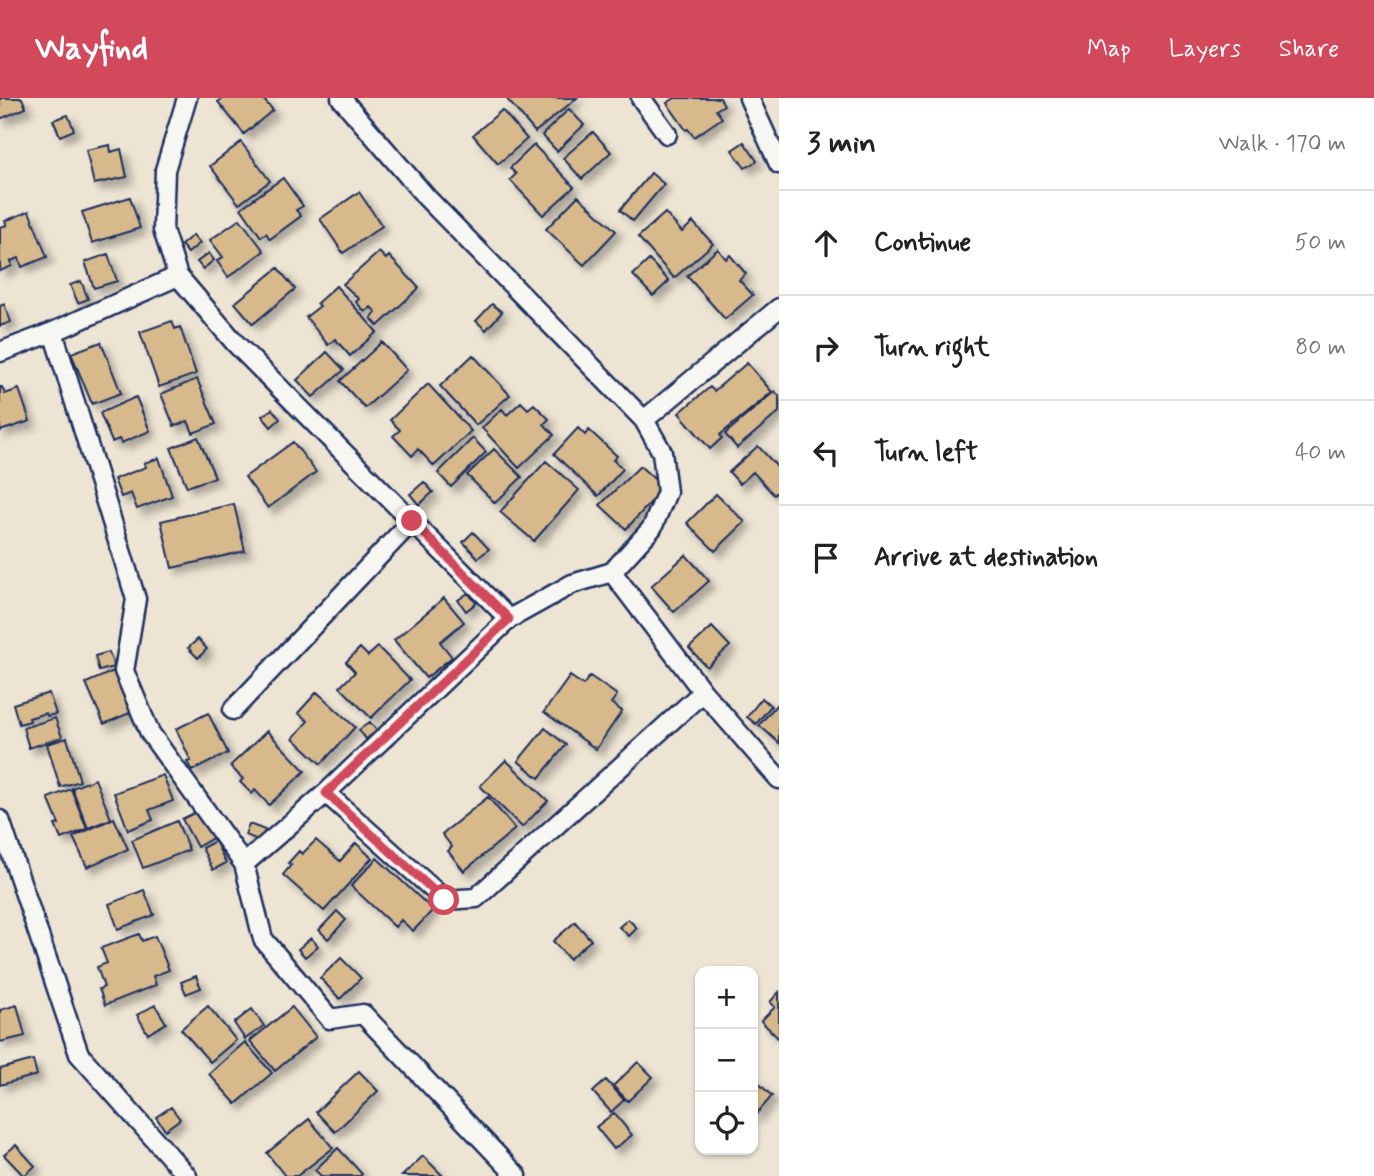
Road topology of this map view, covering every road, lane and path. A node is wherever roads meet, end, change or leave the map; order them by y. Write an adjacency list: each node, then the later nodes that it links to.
1 (187, 98): 7 (street)
2 (341, 98): 11 (street)
3 (641, 98): 5 (street)
4 (749, 98): 6 (street)
5 (667, 134)
6 (779, 164)
7 (178, 276): 9 (street); 12 (street)
8 (779, 307): 11 (street)
9 (53, 332): 10 (street); 20 (street)
10 (0, 352)
11 (644, 420): 13 (street)
12 (412, 521): 14 (street); 16 (street)
13 (612, 572): 14 (street); 15 (street)
14 (509, 619): 18 (street)
15 (703, 692): 17 (street); 18 (street)
16 (233, 710)
17 (779, 779)
18 (326, 793): 20 (street)
19 (0, 820): 21 (street)
20 (244, 864): 22 (street)
21 (187, 1176)
22 (517, 1176)

